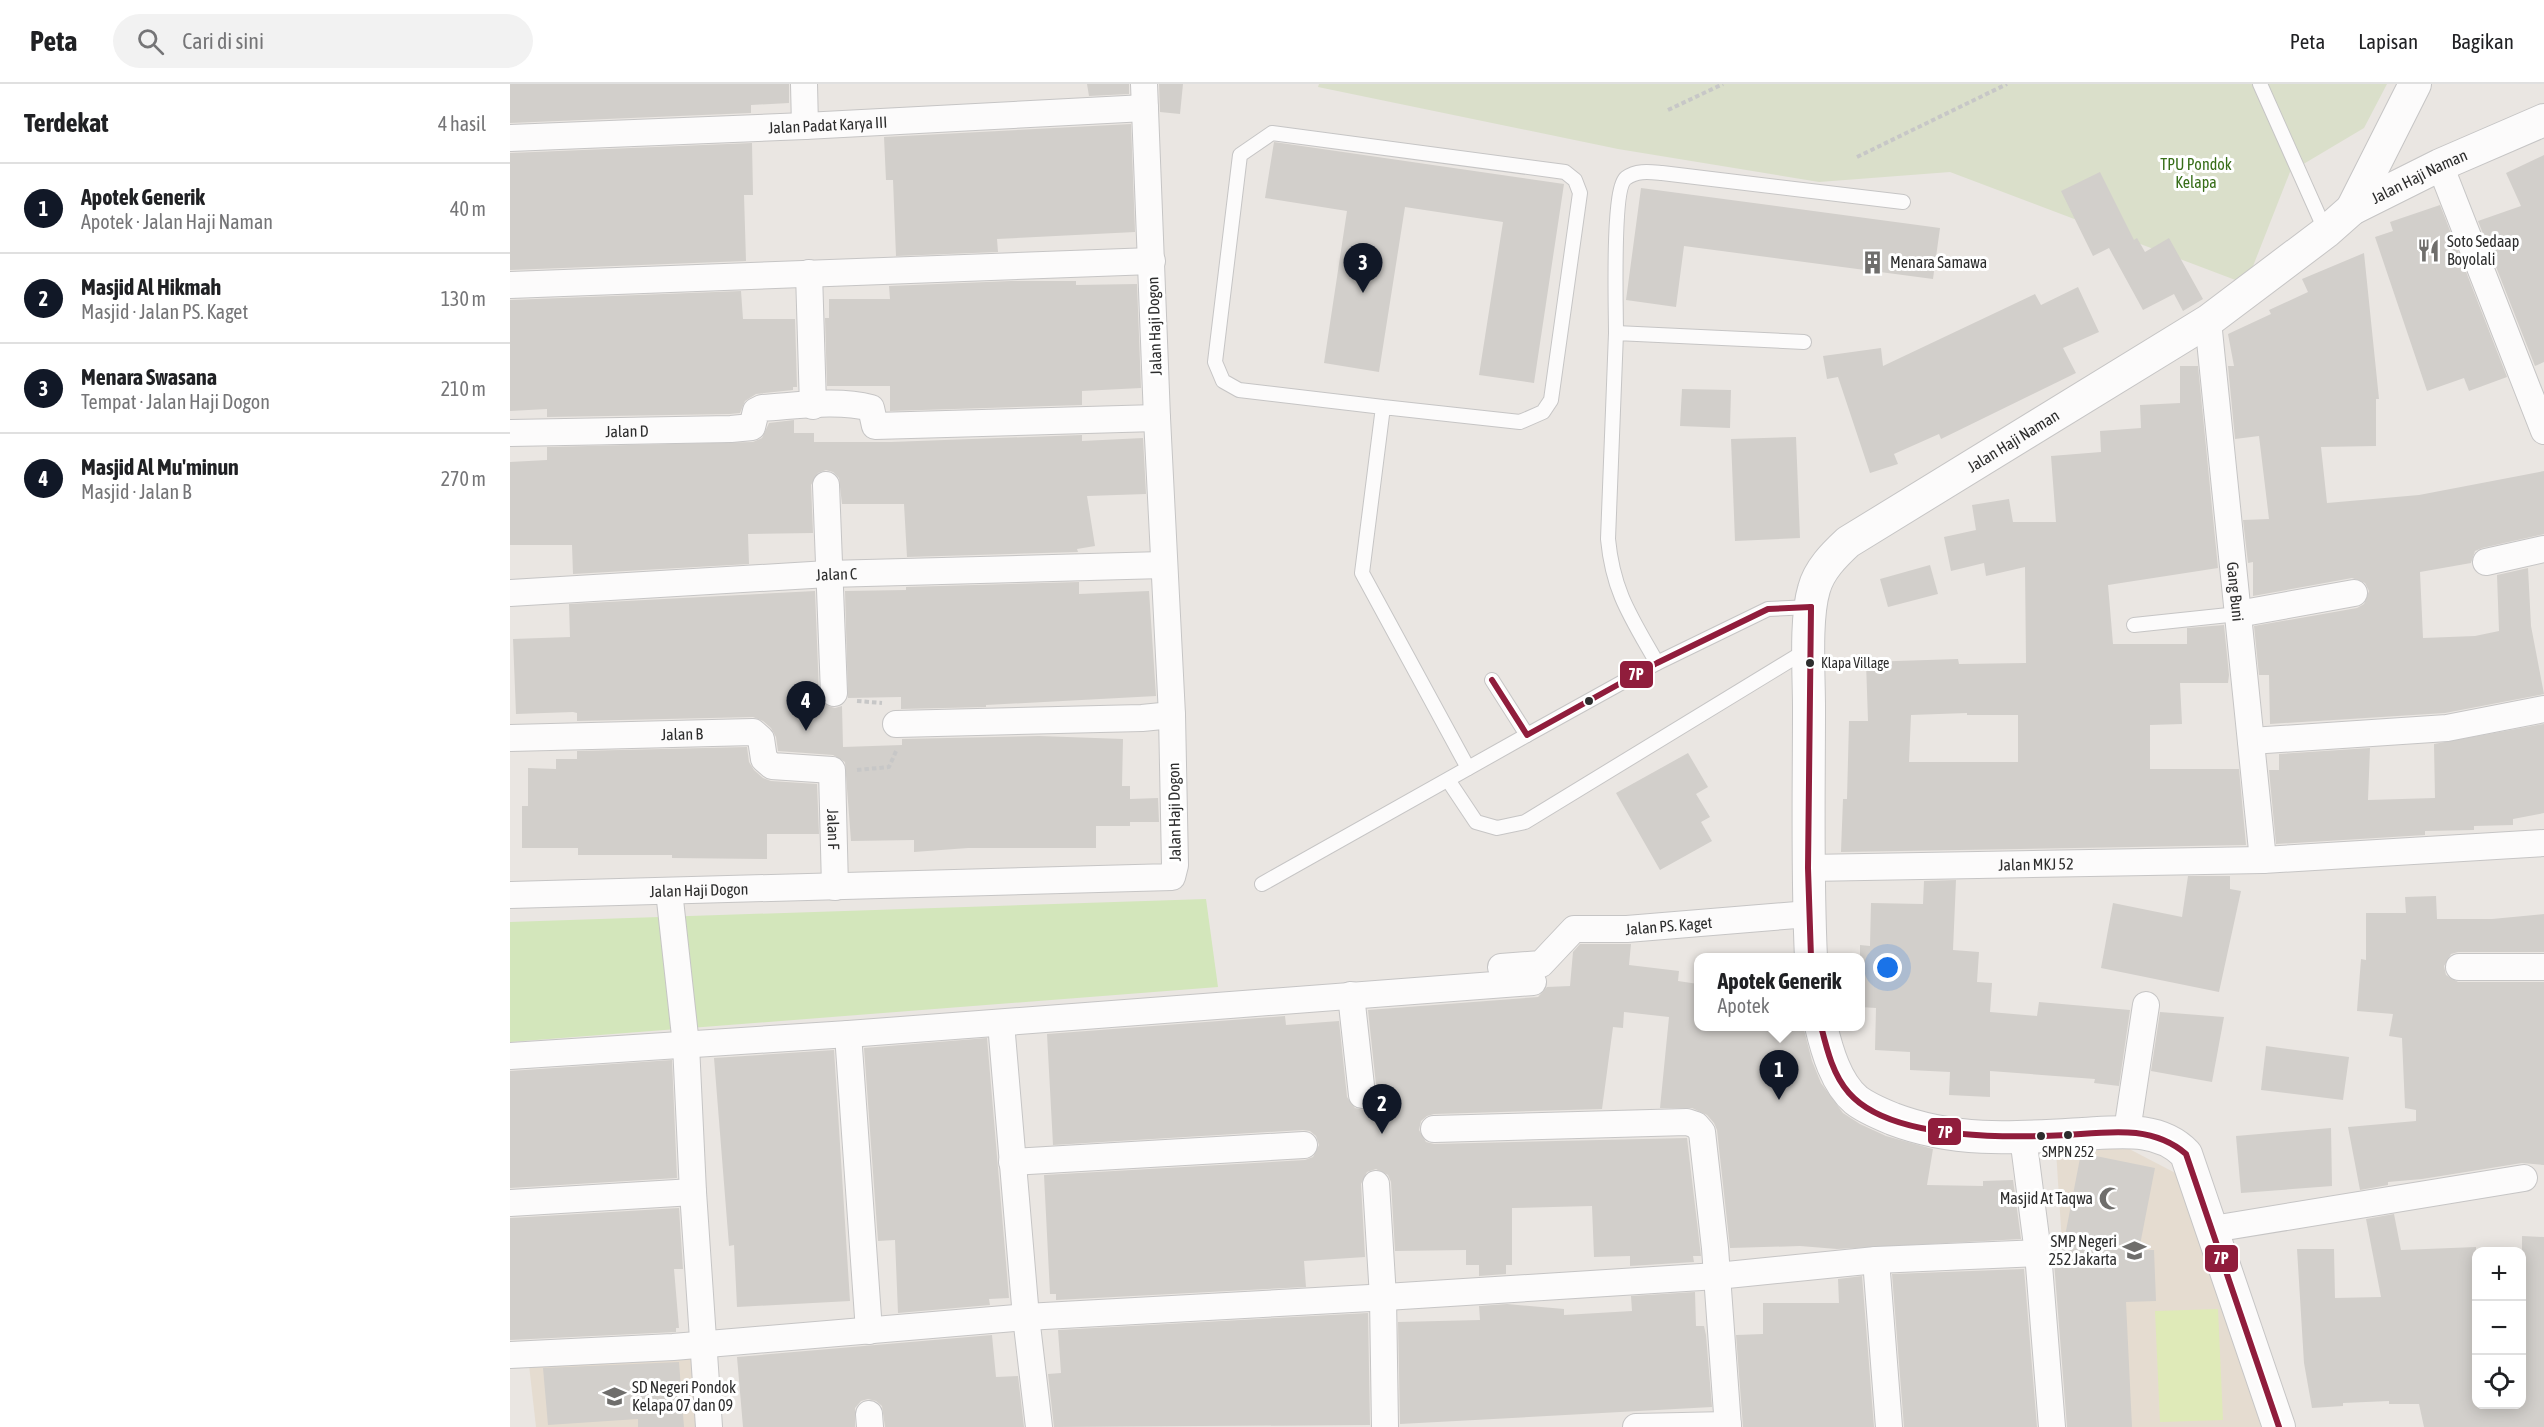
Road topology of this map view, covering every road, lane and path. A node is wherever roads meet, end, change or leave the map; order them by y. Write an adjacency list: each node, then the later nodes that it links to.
1 (804, 84): 9 (street)
2 (1723, 84): 7 (path)
3 (2007, 84): 11 (path)
4 (2260, 84): 15 (lane)
5 (2415, 84): 14 (street)
6 (1145, 96): 9 (street, Jalan Padat Karya III); 16 (street, Jalan Haji Dogon)
7 (1668, 110)
8 (2544, 120): 12 (street, Jalan Haji Naman)
9 (805, 126): 10 (street, Jalan Padat Karya III)
10 (510, 138)
11 (1857, 157)
12 (2440, 165): 14 (street, Jalan Haji Naman); 22 (street)
13 (1903, 202): 20 (lane)
14 (2352, 209): 15 (street, Jalan Haji Naman)
15 (2326, 232): 19 (street, Jalan Haji Naman)
16 (1152, 261): 17 (street); 25 (street, Jalan Haji Dogon)
17 (809, 273): 18 (street); 23 (street)
18 (510, 285)
19 (2208, 321): 35 (street, Jalan Haji Naman); 36 (street, Gang Buni)
20 (1616, 333): 21 (lane); 39 (lane)
21 (1804, 342)
22 (2539, 403): 26 (street)
23 (813, 405): 25 (street); 27 (street, Jalan D)
24 (1383, 407): 24 (lane); 48 (lane)
25 (1157, 418): 31 (street, Jalan Haji Dogon)
26 (2544, 431)
27 (510, 434)
28 (826, 485): 32 (street)
29 (2544, 549): 30 (street)
30 (2486, 562)
31 (1163, 565): 32 (street, Jalan C); 43 (street, Jalan Haji Dogon)
32 (828, 574): 33 (street, Jalan C); 41 (street)
33 (510, 593)
34 (2354, 593): 36 (street)
35 (1811, 607): 38 (street, Jalan Haji Naman); 39 (lane)
36 (2238, 614): 37 (lane); 47 (street, Gang Buni)
37 (2134, 625)
38 (1809, 649): 50 (lane); 53 (street, Jalan Haji Naman)
39 (1656, 663): 45 (lane)
40 (1492, 680): 45 (lane)
41 (834, 693)
42 (2544, 709): 47 (street)
43 (1172, 715): 44 (street); 55 (street, Jalan Haji Dogon)
44 (896, 724)
45 (1527, 735): 48 (lane)
46 (510, 738): 49 (street, Jalan B)
47 (2251, 741): 52 (street, Gang Buni)
48 (1468, 768): 50 (lane)
49 (832, 770): 55 (street, Jalan F)
50 (1448, 780): 54 (lane)
51 (2544, 843): 52 (street, Jalan MKJ 52)
52 (2263, 860): 53 (street, Jalan MKJ 52)
53 (1808, 868): 58 (street, Jalan Haji Naman)
54 (1262, 884)
55 (835, 887): 56 (street, Jalan Haji Dogon)
56 (669, 891): 57 (street, Jalan Haji Dogon); 67 (street)
57 (510, 895)
58 (1809, 914): 59 (street, Jalan Haji Naman); 62 (street, Jalan PS. Kaget)
59 (1811, 953)
60 (2459, 967): 61 (street)
61 (2544, 967)
62 (1349, 986): 64 (street); 69 (street)
63 (2146, 1005): 71 (street)
64 (1001, 1023): 66 (street); 74 (street)
65 (1822, 1031): 72 (street)
66 (848, 1034): 67 (street); 85 (street)
67 (686, 1045): 68 (street); 77 (street)
68 (510, 1056)
69 (1362, 1095)
70 (1434, 1129): 82 (street)
71 (2127, 1131): 72 (street); 79 (street)
72 (2024, 1137): 80 (street)
73 (1304, 1145): 74 (street)
74 (1012, 1162): 84 (street)
75 (2524, 1178): 79 (street)
76 (1376, 1184): 83 (street)
77 (693, 1192): 78 (street); 86 (street)
78 (510, 1203)
79 (2213, 1229): 95 (street)
80 (2038, 1253): 81 (street); 94 (street)
81 (1876, 1260): 82 (street); 93 (street)
82 (1717, 1276): 83 (street); 88 (street)
83 (1383, 1297): 84 (street); 91 (street)
84 (1026, 1317): 85 (street); 90 (street)
85 (869, 1331): 86 (street)
86 (703, 1344): 87 (street); 89 (street)
87 (510, 1355)
88 (1728, 1426): 92 (street)
89 (709, 1427)
90 (1039, 1427)
91 (1385, 1427)
92 (1636, 1427)
93 (1889, 1427)
94 (2052, 1427)
95 (2280, 1427)

